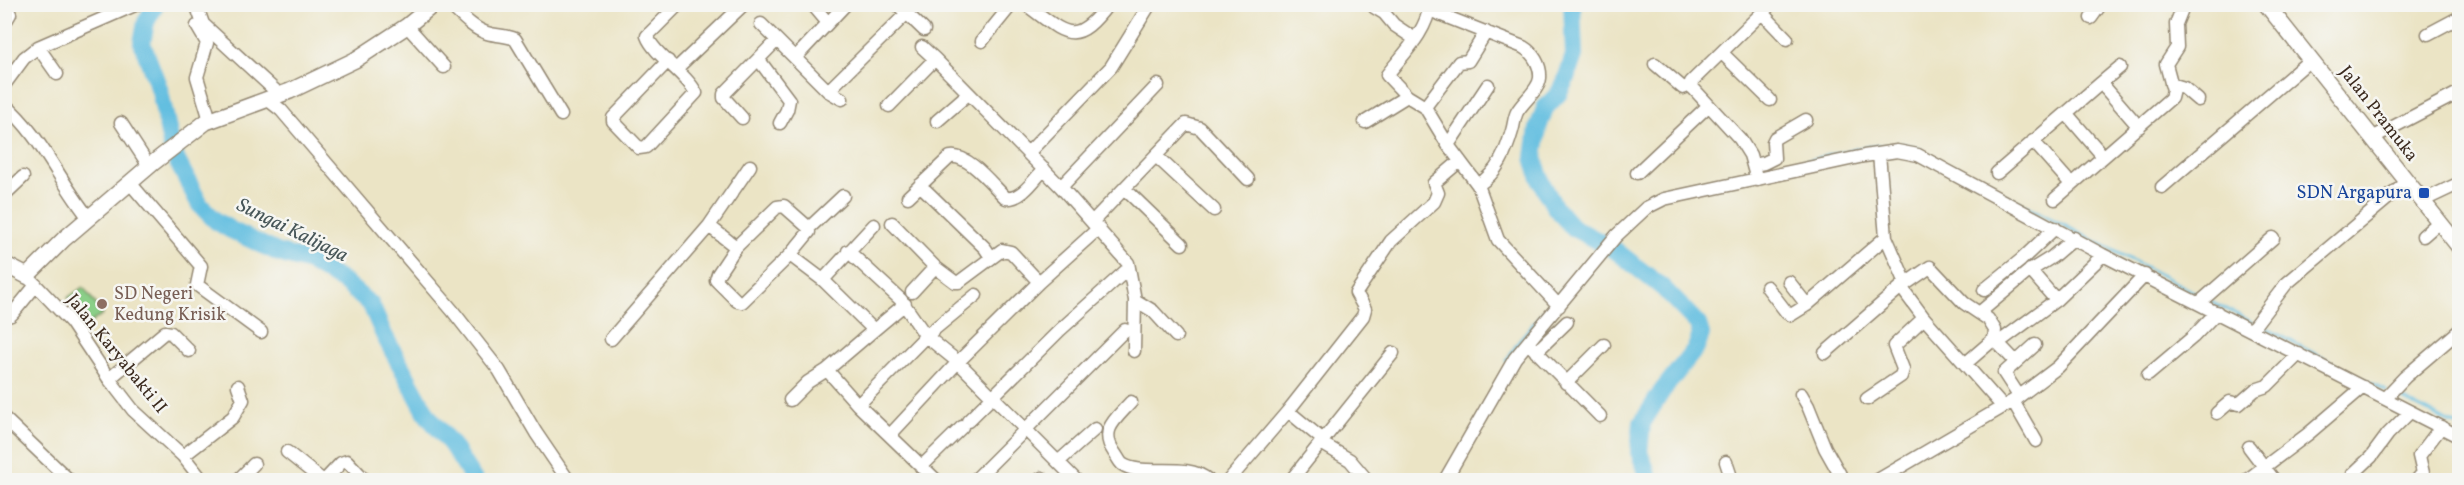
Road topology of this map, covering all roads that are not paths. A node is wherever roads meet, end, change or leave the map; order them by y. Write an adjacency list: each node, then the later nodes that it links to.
1 (5, 4): 26 (street)
2 (188, 4): 71 (street)
3 (196, 4): 58 (street)
4 (434, 4): 28 (street)
5 (449, 4): 67 (street)
6 (679, 4): 44 (street)
7 (744, 4): 44 (street)
8 (812, 4): 25 (street)
9 (846, 4): 25 (street)
10 (897, 4): 22 (street)
11 (1012, 4): 35 (street)
12 (1025, 4): 13 (street)
13 (1108, 4)
14 (2102, 4): 23 (street)
15 (2184, 4): 49 (street)
16 (2266, 4): 42 (street, Jalan Pramuka)
17 (1146, 6): 79 (street)
18 (132, 7): 36 (street)
19 (1374, 7): 32 (street)
20 (1429, 7): 30 (street); 32 (street)
21 (1767, 9): 33 (street); 38 (street)
22 (906, 14): 29 (street); 54 (street)
23 (2091, 18)
24 (2458, 21): 31 (street)
25 (828, 23): 39 (street)
26 (4, 24)
27 (761, 24): 34 (street)
28 (407, 26): 45 (street); 58 (street)
29 (924, 30)
30 (1486, 32): 65 (street); 95 (street)
31 (2428, 34)
32 (1415, 39): 57 (street)
33 (1787, 39)
34 (777, 40): 39 (street); 41 (street)
35 (982, 40)
36 (38, 47): 47 (street); 50 (street)
37 (922, 47): 40 (street)
38 (1722, 53): 53 (street); 61 (street)
39 (795, 58): 54 (street)
40 (935, 59): 56 (street); 63 (street)
41 (759, 60): 68 (street); 74 (street)
42 (2310, 60): 76 (street, Jalan Pramuka); 99 (street)
43 (1655, 64): 53 (street)
44 (672, 65): 44 (street)
45 (444, 67)
46 (2120, 67): 48 (street)
47 (57, 74)
48 (2101, 83): 66 (street); 75 (street)
49 (2171, 84): 60 (street); 75 (street)
50 (4, 85)
51 (1158, 85): 98 (street)
52 (1488, 85): 78 (street)
53 (1691, 85): 64 (street)
54 (828, 91): 59 (street)
55 (2460, 92): 76 (street)
56 (968, 94): 70 (street); 79 (street)
57 (1407, 96): 65 (street); 72 (street)
58 (273, 97): 71 (street); 216 (street)
59 (842, 99)
60 (2198, 99)
61 (1770, 100)
62 (4, 104): 107 (street)
63 (889, 106)
64 (1708, 106): 87 (street); 88 (street)
65 (1425, 108): 78 (street)
66 (2066, 112): 77 (street); 82 (street)
67 (561, 115)
68 (742, 118)
69 (1806, 120): 87 (street)
70 (937, 121)
71 (206, 122): 84 (street)
72 (1365, 122)
73 (122, 123): 84 (street)
74 (780, 123)
75 (2139, 127): 82 (street)
76 (2372, 138): 92 (street, Jalan Pramuka)
77 (2033, 141): 89 (street); 96 (street)
78 (1448, 145): 83 (street)
79 (1028, 153): 86 (street)
80 (1879, 154): 87 (street); 114 (street); 116 (street)
81 (1156, 156): 91 (street); 100 (street); 106 (street)
82 (2103, 156): 96 (street)
83 (1461, 161): 95 (street); 185 (street)
84 (151, 164): 93 (street)
85 (750, 166): 112 (street)
86 (1044, 169): 97 (street); 98 (street)
87 (1755, 172): 142 (street)
88 (1637, 173)
89 (1997, 173)
90 (23, 177): 101 (street)
91 (1248, 179)
92 (2407, 182): 105 (street, Jalan Pramuka); 153 (street)
93 (130, 183): 107 (street); 155 (street)
94 (2460, 183): 105 (street)
95 (1478, 184): 142 (street)
96 (2071, 184): 104 (street)
97 (920, 185): 103 (street); 125 (street)
98 (1061, 187): 111 (street)
99 (2162, 187)
100 (1125, 189): 111 (street); 119 (street)
101 (6, 190)
102 (843, 195): 113 (street)
103 (908, 197)
104 (2055, 199)
105 (2422, 201): 108 (street, Jalan Pramuka)
106 (1214, 210)
107 (89, 218): 131 (street)
108 (2439, 222): 115 (street); 121 (street, Jalan Pramuka)
109 (892, 223): 127 (street)
110 (874, 225): 122 (street)
111 (1096, 225): 128 (street); 133 (street)
112 (709, 226): 120 (street); 158 (street)
113 (809, 228): 120 (street); 123 (street)
114 (2055, 228): 117 (street); 137 (street)
115 (2423, 236)
116 (1886, 237): 135 (street); 145 (street)
117 (2074, 238): 124 (street); 129 (street)
118 (2273, 238): 143 (street)
119 (1182, 244)
120 (736, 247): 123 (street)
121 (2460, 248)
122 (848, 251): 132 (street); 144 (street)
123 (790, 255): 132 (street)
124 (2103, 255): 130 (street); 141 (street)
125 (991, 257): 127 (street); 133 (street)
126 (4, 264): 131 (street)
127 (935, 267): 138 (street)
128 (1129, 268): 140 (street); 178 (street)
129 (2031, 270): 141 (street); 148 (street)
130 (2145, 275): 143 (street); 182 (street)
131 (32, 280): 146 (street); 173 (street, Jalan Karyabakti II)
132 (823, 280): 151 (street)
133 (1039, 282): 168 (street)
134 (1790, 282): 145 (street)
135 (1904, 285): 148 (street); 149 (street); 166 (street)
136 (1767, 287): 145 (street)
137 (1984, 290)
138 (912, 292)
139 (976, 295): 156 (street)
140 (1135, 300): 157 (street); 164 (street)
141 (2056, 300): 159 (street)
142 (1556, 303): 162 (street)
143 (2199, 303): 147 (street)
144 (905, 304): 151 (street); 156 (street)
145 (1807, 305)
146 (4, 311)
147 (2217, 312): 153 (street); 172 (street)
148 (1979, 313): 159 (street)
149 (1924, 318): 170 (street); 180 (street)
150 (1568, 322): 162 (street)
151 (874, 330): 171 (street)
152 (1125, 330): 192 (street)
153 (2251, 330): 167 (street)
154 (2460, 330): 179 (street)
155 (261, 332)
156 (926, 336): 168 (street); 184 (street)
157 (1176, 336)
158 (611, 339)
159 (1996, 341): 169 (street); 170 (street)
160 (1604, 345): 174 (street)
161 (2035, 345): 169 (street)
162 (1532, 347): 174 (street); 223 (street)
163 (189, 351): 173 (street)
164 (1134, 351)
165 (1393, 353): 196 (street)
166 (1825, 353)
167 (2299, 354): 176 (street); 187 (street)
168 (958, 362): 178 (street); 193 (street)
169 (2016, 362): 182 (street)
170 (1965, 364): 182 (street)
171 (827, 370): 181 (street); 184 (street)
172 (2148, 375)
173 (109, 379): 199 (street, Jalan Karyabakti II)
174 (1566, 382): 188 (street)
175 (238, 386): 199 (street)
176 (2363, 387): 179 (street); 205 (street)
177 (1801, 394): 225 (street)
178 (992, 398): 192 (street); 204 (street)
179 (2385, 398): 186 (street)
180 (1867, 399)
181 (790, 400)
182 (2012, 401): 195 (street); 209 (street)
183 (1131, 402): 208 (street)
184 (858, 405): 193 (street)
185 (1288, 411): 196 (street); 221 (street)
186 (2410, 412): 190 (street); 207 (street)
187 (2217, 413)
188 (1600, 416)
189 (4, 418): 212 (street)
190 (2441, 428): 194 (street); 229 (street)
191 (1095, 429): 200 (street)
192 (1026, 430): 200 (street); 218 (street)
193 (890, 435): 204 (street)
194 (2460, 437)
195 (2036, 441)
196 (1322, 442): 203 (street); 222 (street)
197 (2249, 447): 205 (street)
198 (286, 453): 215 (street)
199 (183, 456): 213 (street, Jalan Karyabakti II)
200 (1058, 462): 219 (street)
201 (1726, 462): 224 (street)
202 (254, 464): 214 (street)
203 (1303, 465): 206 (street); 211 (street)
204 (921, 467): 217 (street)
205 (2265, 468): 227 (street); 228 (street)
206 (1313, 473)
207 (2353, 474)
208 (1165, 475): 220 (street)
209 (1899, 476): 226 (street)
210 (364, 479): 215 (street)
211 (1292, 479)
212 (68, 480)
213 (202, 480)
214 (238, 480)
215 (323, 480)
216 (568, 480)
217 (936, 480)
218 (975, 480)
219 (1076, 480)
220 (1208, 480)
221 (1229, 480)
222 (1367, 480)
223 (1445, 480)
224 (1732, 480)
225 (1843, 480)
226 (1878, 480)
227 (2247, 480)
228 (2274, 480)
229 (2417, 480)

